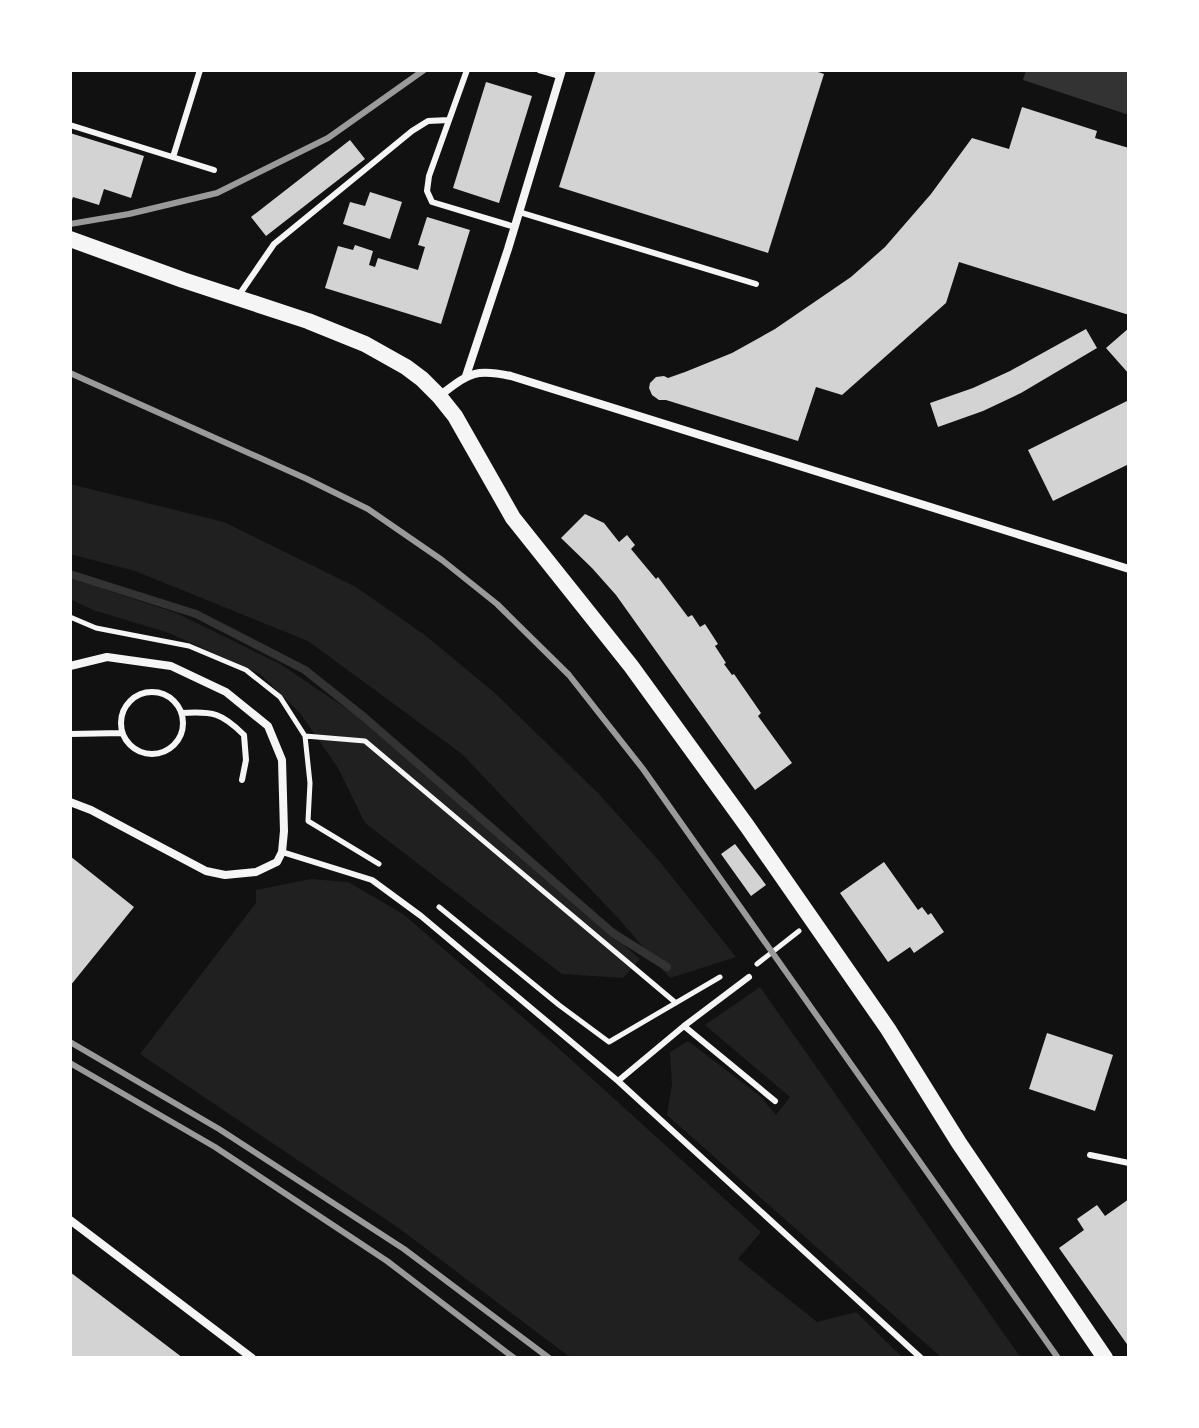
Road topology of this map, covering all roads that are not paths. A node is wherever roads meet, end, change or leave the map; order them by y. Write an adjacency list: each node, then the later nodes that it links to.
1 (200, 70): 7 (lane)
2 (467, 70): 5 (lane)
3 (539, 70): 4 (lane)
4 (561, 73): 9 (street)
5 (449, 120): 10 (lane); 13 (lane)
6 (70, 125): 7 (lane)
7 (173, 157): 8 (lane)
8 (214, 170)
9 (519, 212): 10 (street); 12 (lane)
10 (515, 227): 14 (street)
11 (70, 239): 13 (main road)
12 (756, 284)
13 (237, 298): 15 (main road)
14 (466, 376): 15 (street); 16 (street)
15 (439, 396): 33 (main road)
16 (1129, 569)
17 (70, 666): 23 (street)
18 (182, 713): 19 (lane); 19 (lane); 21 (lane)
19 (122, 733): 20 (lane)
20 (70, 734)
21 (242, 780)
22 (70, 802): 23 (street)
23 (282, 852): 26 (lane)
24 (749, 977): 25 (lane)
25 (684, 1026): 26 (lane); 27 (lane)
26 (618, 1081): 32 (lane)
27 (775, 1101)
28 (1090, 1155): 29 (lane)
29 (1129, 1163)
30 (70, 1220): 31 (street)
31 (252, 1358)
32 (921, 1358)
33 (1105, 1358)

